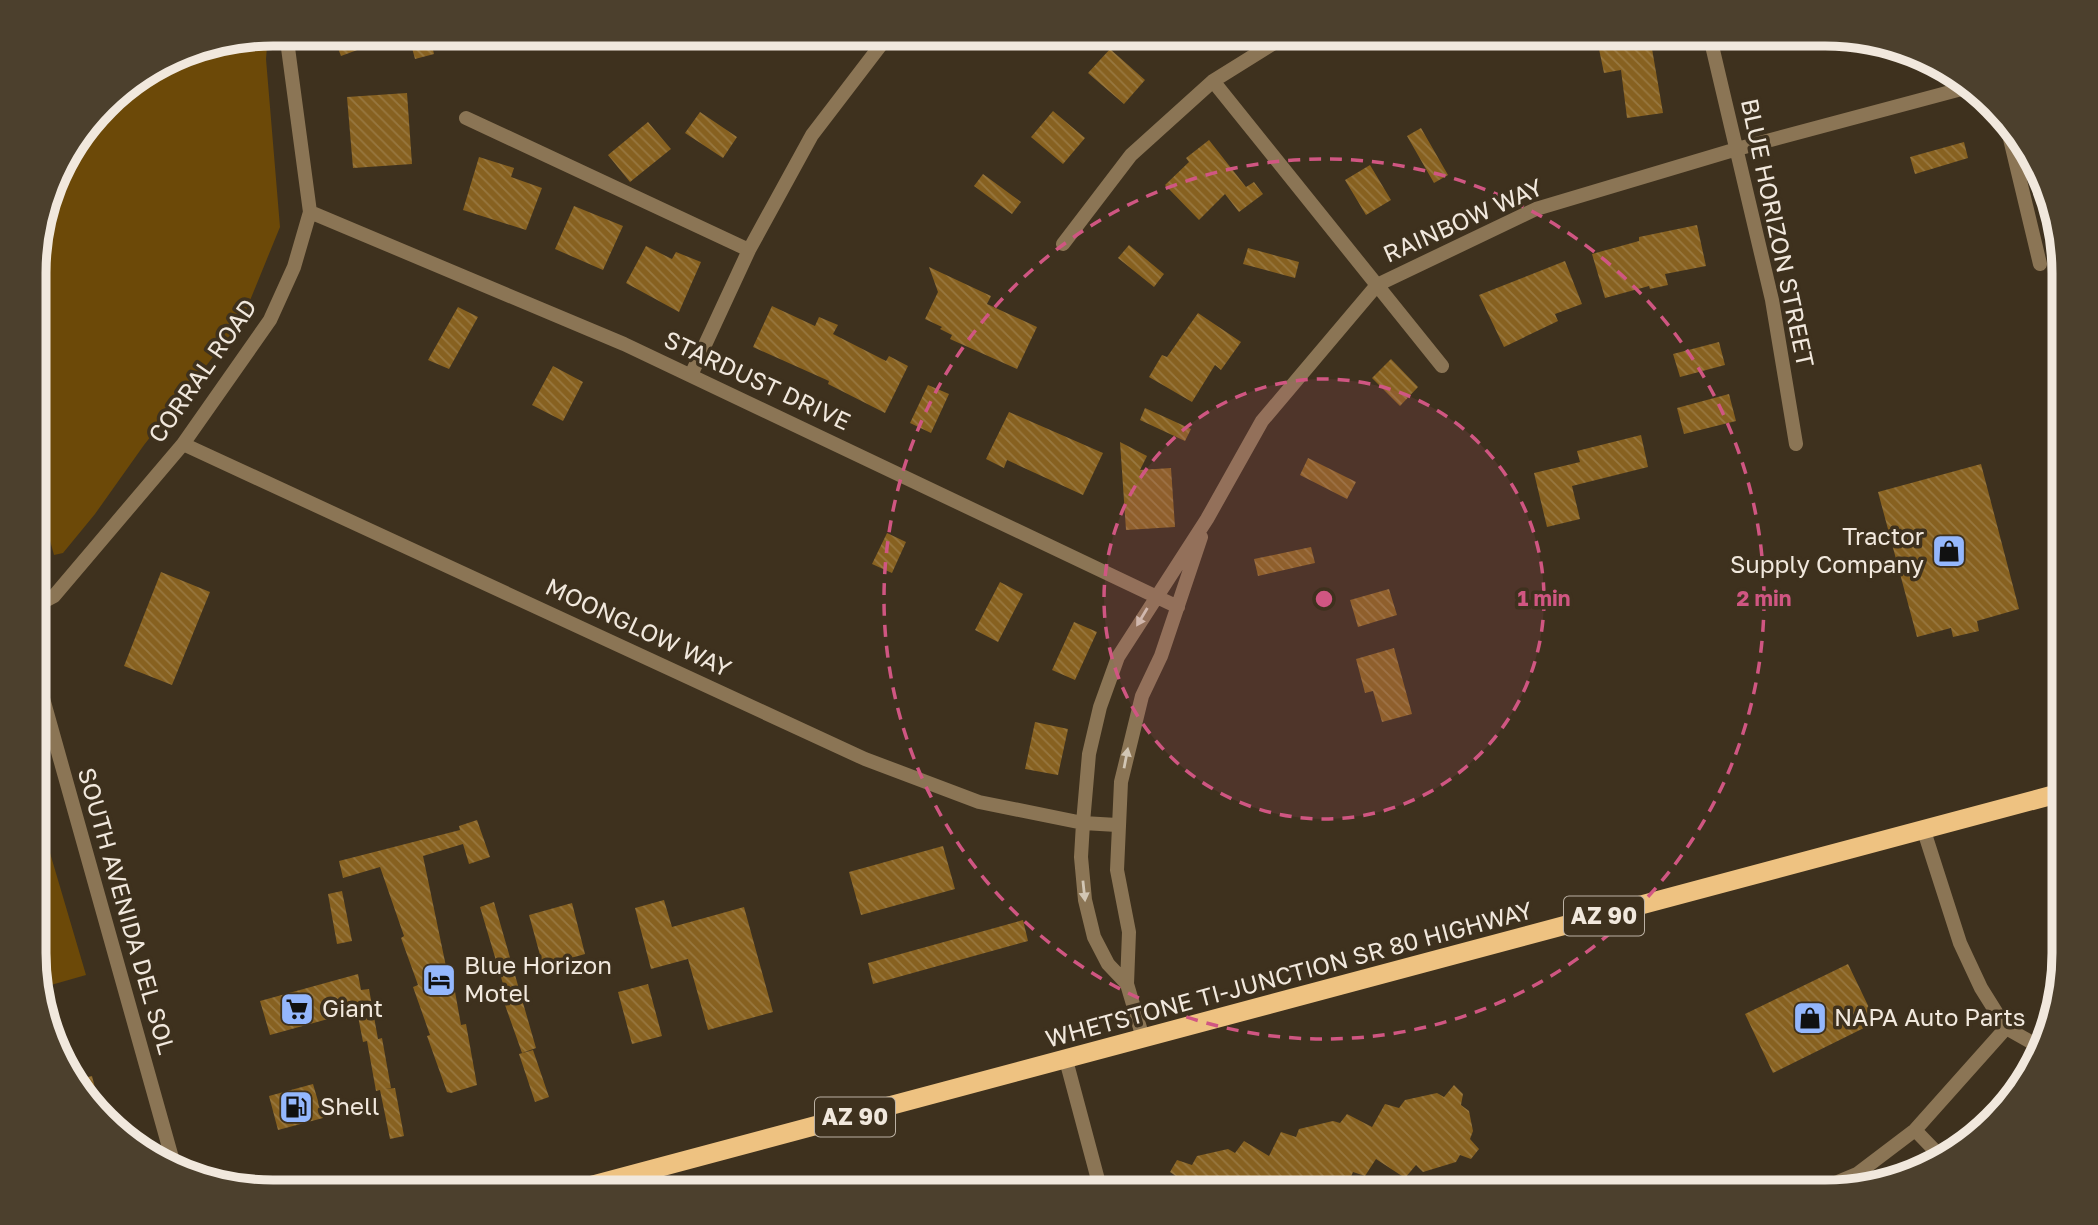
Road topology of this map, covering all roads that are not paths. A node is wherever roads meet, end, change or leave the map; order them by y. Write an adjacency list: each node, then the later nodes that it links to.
1 (288, 46): 10 (street, CORRAL ROAD)
2 (880, 46): 12 (street)
3 (1269, 46): 5 (street)
4 (1712, 46): 9 (street, BLUE HORIZON STREET)
5 (1213, 81): 11 (street); 14 (street)
6 (1960, 89): 9 (street, RAINBOW WAY)
7 (466, 118): 12 (street)
8 (2011, 142): 13 (street)
9 (1737, 149): 14 (street, RAINBOW WAY); 18 (street, BLUE HORIZON STREET)
10 (310, 212): 16 (street, STARDUST DRIVE); 17 (street, CORRAL ROAD)
11 (1063, 244)
12 (749, 250): 16 (street)
13 (2040, 264)
14 (1377, 285): 15 (street); 19 (street, RAINBOW WAY)
15 (1442, 366)
16 (691, 375): 20 (street, STARDUST DRIVE)
17 (183, 444): 21 (street, CORRAL ROAD); 25 (street, MOONGLOW WAY)
18 (1796, 444)
19 (1207, 519): 20 (street, RAINBOW WAY); 22 (street, RAINBOW WAY)
20 (1155, 596): 22 (street, STARDUST DRIVE); 25 (street, RAINBOW WAY, one-way to 25)
21 (46, 600)
22 (1178, 607): 26 (street, RAINBOW WAY, one-way to 22)
23 (46, 709): 35 (street, SOUTH AVENIDA DEL SOL)
24 (2052, 795): 27 (highway, WHETSTONE TI-JUNCTION SR 80 HIGHWAY / AZ 90)
25 (1083, 823): 26 (street, MOONGLOW WAY); 28 (street, RAINBOW WAY, one-way to 28)
26 (1117, 825): 28 (street, RAINBOW WAY)
27 (1924, 831): 29 (street); 30 (highway, WHETSTONE TI-JUNCTION SR 80 HIGHWAY / AZ 90)
28 (1127, 984): 30 (street, RAINBOW WAY)
29 (2007, 1028): 31 (street); 33 (street)
30 (1143, 1038): 32 (highway, WHETSTONE TI-JUNCTION SR 80 HIGHWAY / AZ 90)
31 (2033, 1043)
32 (1066, 1060): 37 (street); 38 (highway, WHETSTONE TI-JUNCTION SR 80 HIGHWAY / AZ 90)
33 (1914, 1130): 34 (street); 36 (street)
34 (1935, 1151)
35 (171, 1155)
36 (1847, 1178)
37 (1098, 1179)
38 (613, 1180)

